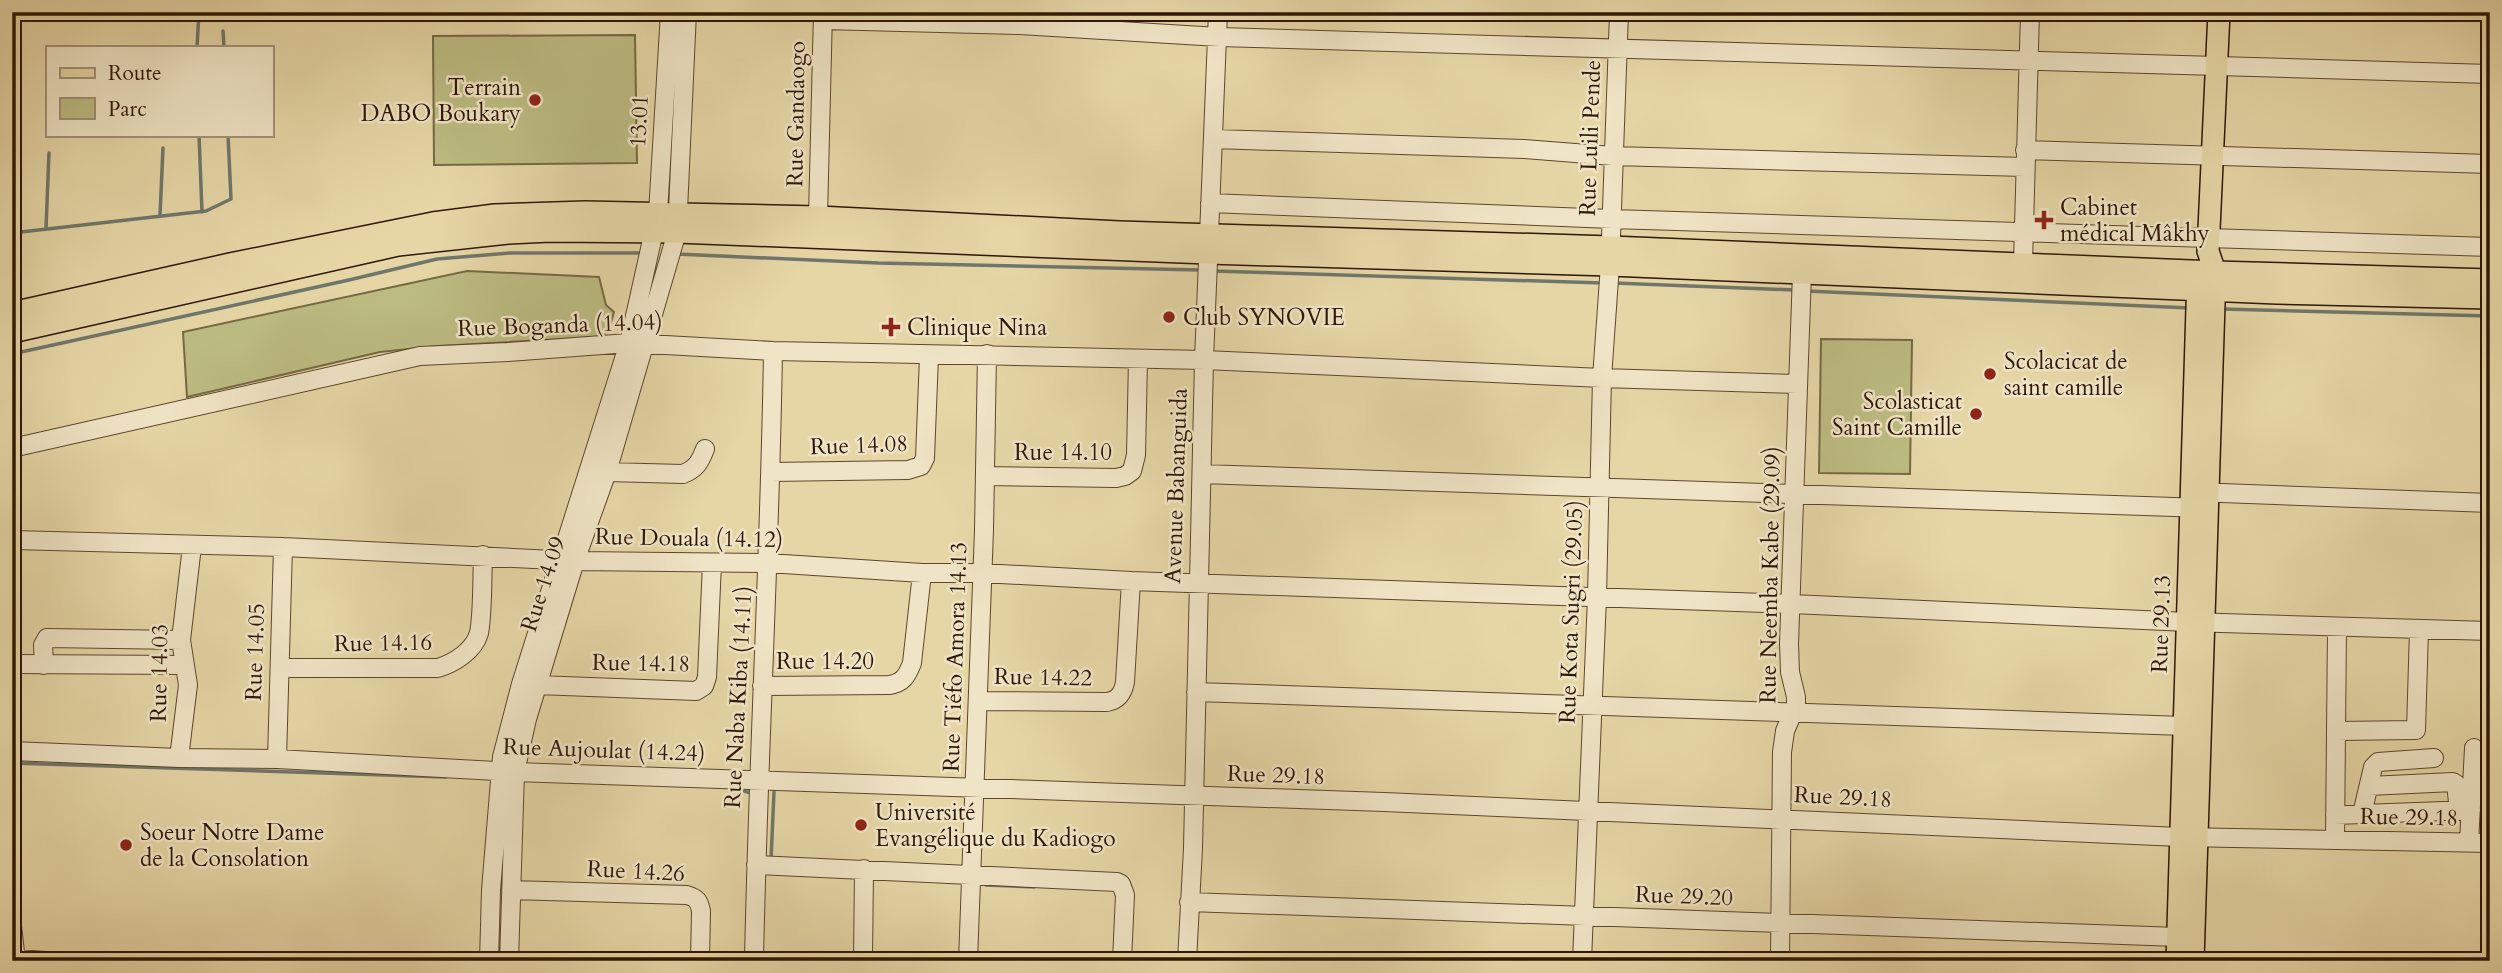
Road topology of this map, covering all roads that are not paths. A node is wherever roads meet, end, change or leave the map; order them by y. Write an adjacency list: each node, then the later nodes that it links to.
1 (670, 12): 22 (street, 13.01)
2 (687, 12): 22 (street, 13.01)
3 (1218, 12): 9 (street, Avenue Babanguida)
4 (1619, 12): 10 (street, Rue Luili Pende)
5 (2030, 12): 11 (street)
6 (2219, 12): 12 (main road)
7 (823, 16): 8 (street); 20 (street, Rue Gandaogo)
8 (1021, 19): 9 (street)
9 (1219, 37): 10 (street); 14 (street, Avenue Babanguida)
10 (1617, 49): 11 (street); 15 (street, Rue Luili Pende)
11 (2027, 60): 12 (street); 17 (street)
12 (2217, 67): 13 (street); 16 (main road)
13 (2490, 74)
14 (1214, 139): 15 (street); 19 (street, Avenue Babanguida)
15 (1613, 156): 17 (street); 21 (street, Rue Luili Pende)
16 (2212, 156): 17 (street); 18 (street); 25 (main road)
17 (2025, 159): 23 (street)
18 (2490, 164)
19 (1210, 204): 21 (street); 24 (street, Avenue Babanguida)
20 (818, 217): 22 (main road); 24 (main road)
21 (1612, 219): 23 (street); 27 (street, Rue Luili Pende)
22 (667, 222): 24 (main road); 33 (main road); 34 (main road); 35 (street, Rue 14.09)
23 (2024, 232): 25 (street); 28 (street)
24 (1208, 244): 27 (main road); 40 (street, Avenue Babanguida)
25 (2209, 244): 26 (street); 31 (main road)
26 (2490, 247)
27 (1611, 256): 28 (main road); 29 (main road); 41 (street, Rue Kota Sugri (29.05))
28 (2023, 263): 31 (main road)
29 (1802, 273): 31 (main road); 42 (street, Rue Neemba Kabe (29.09))
30 (2490, 280): 31 (main road)
31 (2206, 281): 32 (main road); 51 (main road)
32 (2490, 298)
33 (12, 313)
34 (12, 332)
35 (637, 342): 36 (street, Rue Boganda (14.04)); 43 (street, Rue Boganda (14.04)); 45 (street, Rue 14.09); 57 (street, Rue 14.09)
36 (773, 351): 38 (street, Rue Boganda (14.04)); 46 (street, Rue Naba Kiba (14.11))
37 (986, 355): 38 (street, Rue Boganda (14.04)); 39 (street, Rue Boganda (14.04)); 48 (street, Rue Tiéfo Amora 14.13)
38 (929, 356): 46 (street, Rue 14.08)
39 (1138, 359): 40 (street, Rue Boganda (14.04)); 48 (street, Rue 14.10)
40 (1204, 360): 41 (street, Rue Boganda (14.04)); 47 (street, Avenue Babanguida)
41 (1602, 378): 42 (street, Rue Boganda (14.04)); 49 (street, Rue Kota Sugri (29.05))
42 (1798, 384): 50 (street, Rue Neemba Kabe (29.09))
43 (12, 448)
44 (705, 449): 45 (street)
45 (607, 472): 57 (street, Rue 14.09)
46 (771, 472): 59 (street, Rue Naba Kiba (14.11))
47 (1202, 474): 49 (street); 63 (street, Avenue Babanguida)
48 (985, 476): 61 (street, Rue Tiéfo Amora 14.13)
49 (1600, 487): 50 (street); 64 (street, Rue Kota Sugri (29.05))
50 (1796, 494): 51 (street); 65 (street, Rue Neemba Kabe (29.09))
51 (2200, 500): 52 (street); 66 (main road)
52 (2490, 503)
53 (12, 540): 54 (street, Rue Douala (14.12))
54 (192, 546): 55 (street, Rue Douala (14.12)); 70 (street, Rue 14.03)
55 (283, 547): 56 (street, Rue Douala (14.12)); 74 (street, Rue 14.05)
56 (483, 555): 57 (street, Rue Douala (14.12)); 74 (street, Rue 14.16)
57 (568, 560): 58 (street, Rue Douala (14.12)); 75 (street, Rue 14.09); 88 (street, Rue 14.09)
58 (712, 563): 59 (street, Rue Douala (14.12)); 75 (street, Rue 14.18)
59 (768, 564): 60 (street, Rue Douala (14.12)); 76 (street, Rue Naba Kiba (14.11))
60 (922, 572): 61 (street, Rue Douala (14.12)); 76 (street, Rue 14.20)
61 (982, 572): 62 (street, Rue Douala (14.12)); 78 (street, Rue Tiéfo Amora 14.13)
62 (1131, 581): 63 (street, Rue Douala (14.12)); 78 (street, Rue 14.22)
63 (1198, 582): 64 (street, Rue Douala (14.12)); 77 (street, Avenue Babanguida)
64 (1597, 597): 65 (street, Rue Douala (14.12)); 79 (street, Rue Kota Sugri (29.05))
65 (1792, 604): 66 (street, Rue Douala (14.12)); 80 (street, Rue Neemba Kabe (29.09))
66 (2196, 622): 67 (street, Rue Douala (14.12)); 81 (main road, Rue 29.13); 99 (main road)
67 (2337, 627): 68 (street, Rue Douala (14.12)); 82 (street)
68 (2419, 629): 69 (street, Rue Douala (14.12)); 82 (street)
69 (2490, 631)
70 (181, 640): 72 (street); 73 (street, Rue 14.03)
71 (12, 664): 72 (street)
72 (44, 665): 73 (street)
73 (185, 665): 85 (street, Rue 14.03)
74 (279, 668): 87 (street, Rue 14.05)
75 (537, 685): 88 (street, Rue 14.09)
76 (762, 686): 90 (street, Rue Naba Kiba (14.11))
77 (1195, 692): 79 (street); 93 (street, Avenue Babanguida)
78 (978, 701): 92 (street, Rue Tiéfo Amora 14.13)
79 (1591, 707): 80 (street); 95 (street, Rue Kota Sugri (29.05))
80 (1793, 713): 81 (street); 98 (street, Rue Neemba Kabe (29.09))
81 (2183, 726): 99 (main road, Rue 29.13)
82 (2336, 731): 97 (street)
83 (2474, 748): 89 (street)
84 (12, 751): 85 (street, Rue Aujoulat (14.24))
85 (178, 758): 87 (street, Rue Aujoulat (14.24))
86 (2434, 758): 91 (street)
87 (277, 759): 88 (street, Rue Aujoulat (14.24))
88 (508, 771): 90 (street, Rue Aujoulat (14.24)); 106 (street, Rue 14.09); 114 (street, Rue 14.09)
89 (2481, 777): 94 (street)
90 (758, 780): 92 (street, Rue Aujoulat (14.24)); 103 (street, Rue Naba Kiba (14.11))
91 (2369, 786): 94 (street); 96 (street)
92 (976, 789): 93 (street, Rue Aujoulat (14.24)); 105 (street, Rue Tiéfo Amora 14.13)
93 (1194, 797): 95 (street, Rue 29.18); 107 (street, Avenue Babanguida)
94 (2465, 810): 96 (street); 101 (street)
95 (1588, 811): 98 (street, Rue 29.18); 108 (street, Rue Kota Sugri (29.05))
96 (2362, 814): 97 (street)
97 (2335, 815): 100 (street)
98 (1783, 819): 99 (street, Rue 29.18); 109 (street, Rue Neemba Kabe (29.09))
99 (2188, 838): 100 (street, Rue 29.18); 111 (main road, Rue 29.13); 125 (main road)
100 (2334, 840): 101 (street, Rue 29.18)
101 (2469, 843): 102 (street, Rue 29.18)
102 (2490, 843)
103 (756, 865): 104 (street); 117 (street, Rue Naba Kiba (14.11))
104 (864, 869): 105 (street); 118 (street)
105 (972, 873): 119 (street, Rue Tiéfo Amora 14.13); 120 (street)
106 (510, 890): 115 (street, Rue 14.09); 116 (street, Rue 14.26)
107 (1189, 902): 108 (street, Rue 29.20); 121 (street, Avenue Babanguida)
108 (1583, 917): 109 (street, Rue 29.20); 122 (street, Rue Kota Sugri (29.05))
109 (1782, 923): 111 (street, Rue 29.20); 123 (street, Rue Neemba Kabe (29.09))
110 (12, 926): 112 (street)
111 (2178, 937): 124 (main road, Rue 29.13)
112 (16, 960): 113 (street)
113 (46, 961)
114 (489, 961)
115 (509, 961)
116 (700, 961)
117 (754, 961)
118 (863, 961)
119 (968, 961)
120 (1122, 961)
121 (1187, 961)
122 (1582, 961)
123 (1780, 961)
124 (2177, 961)
125 (2193, 961)

